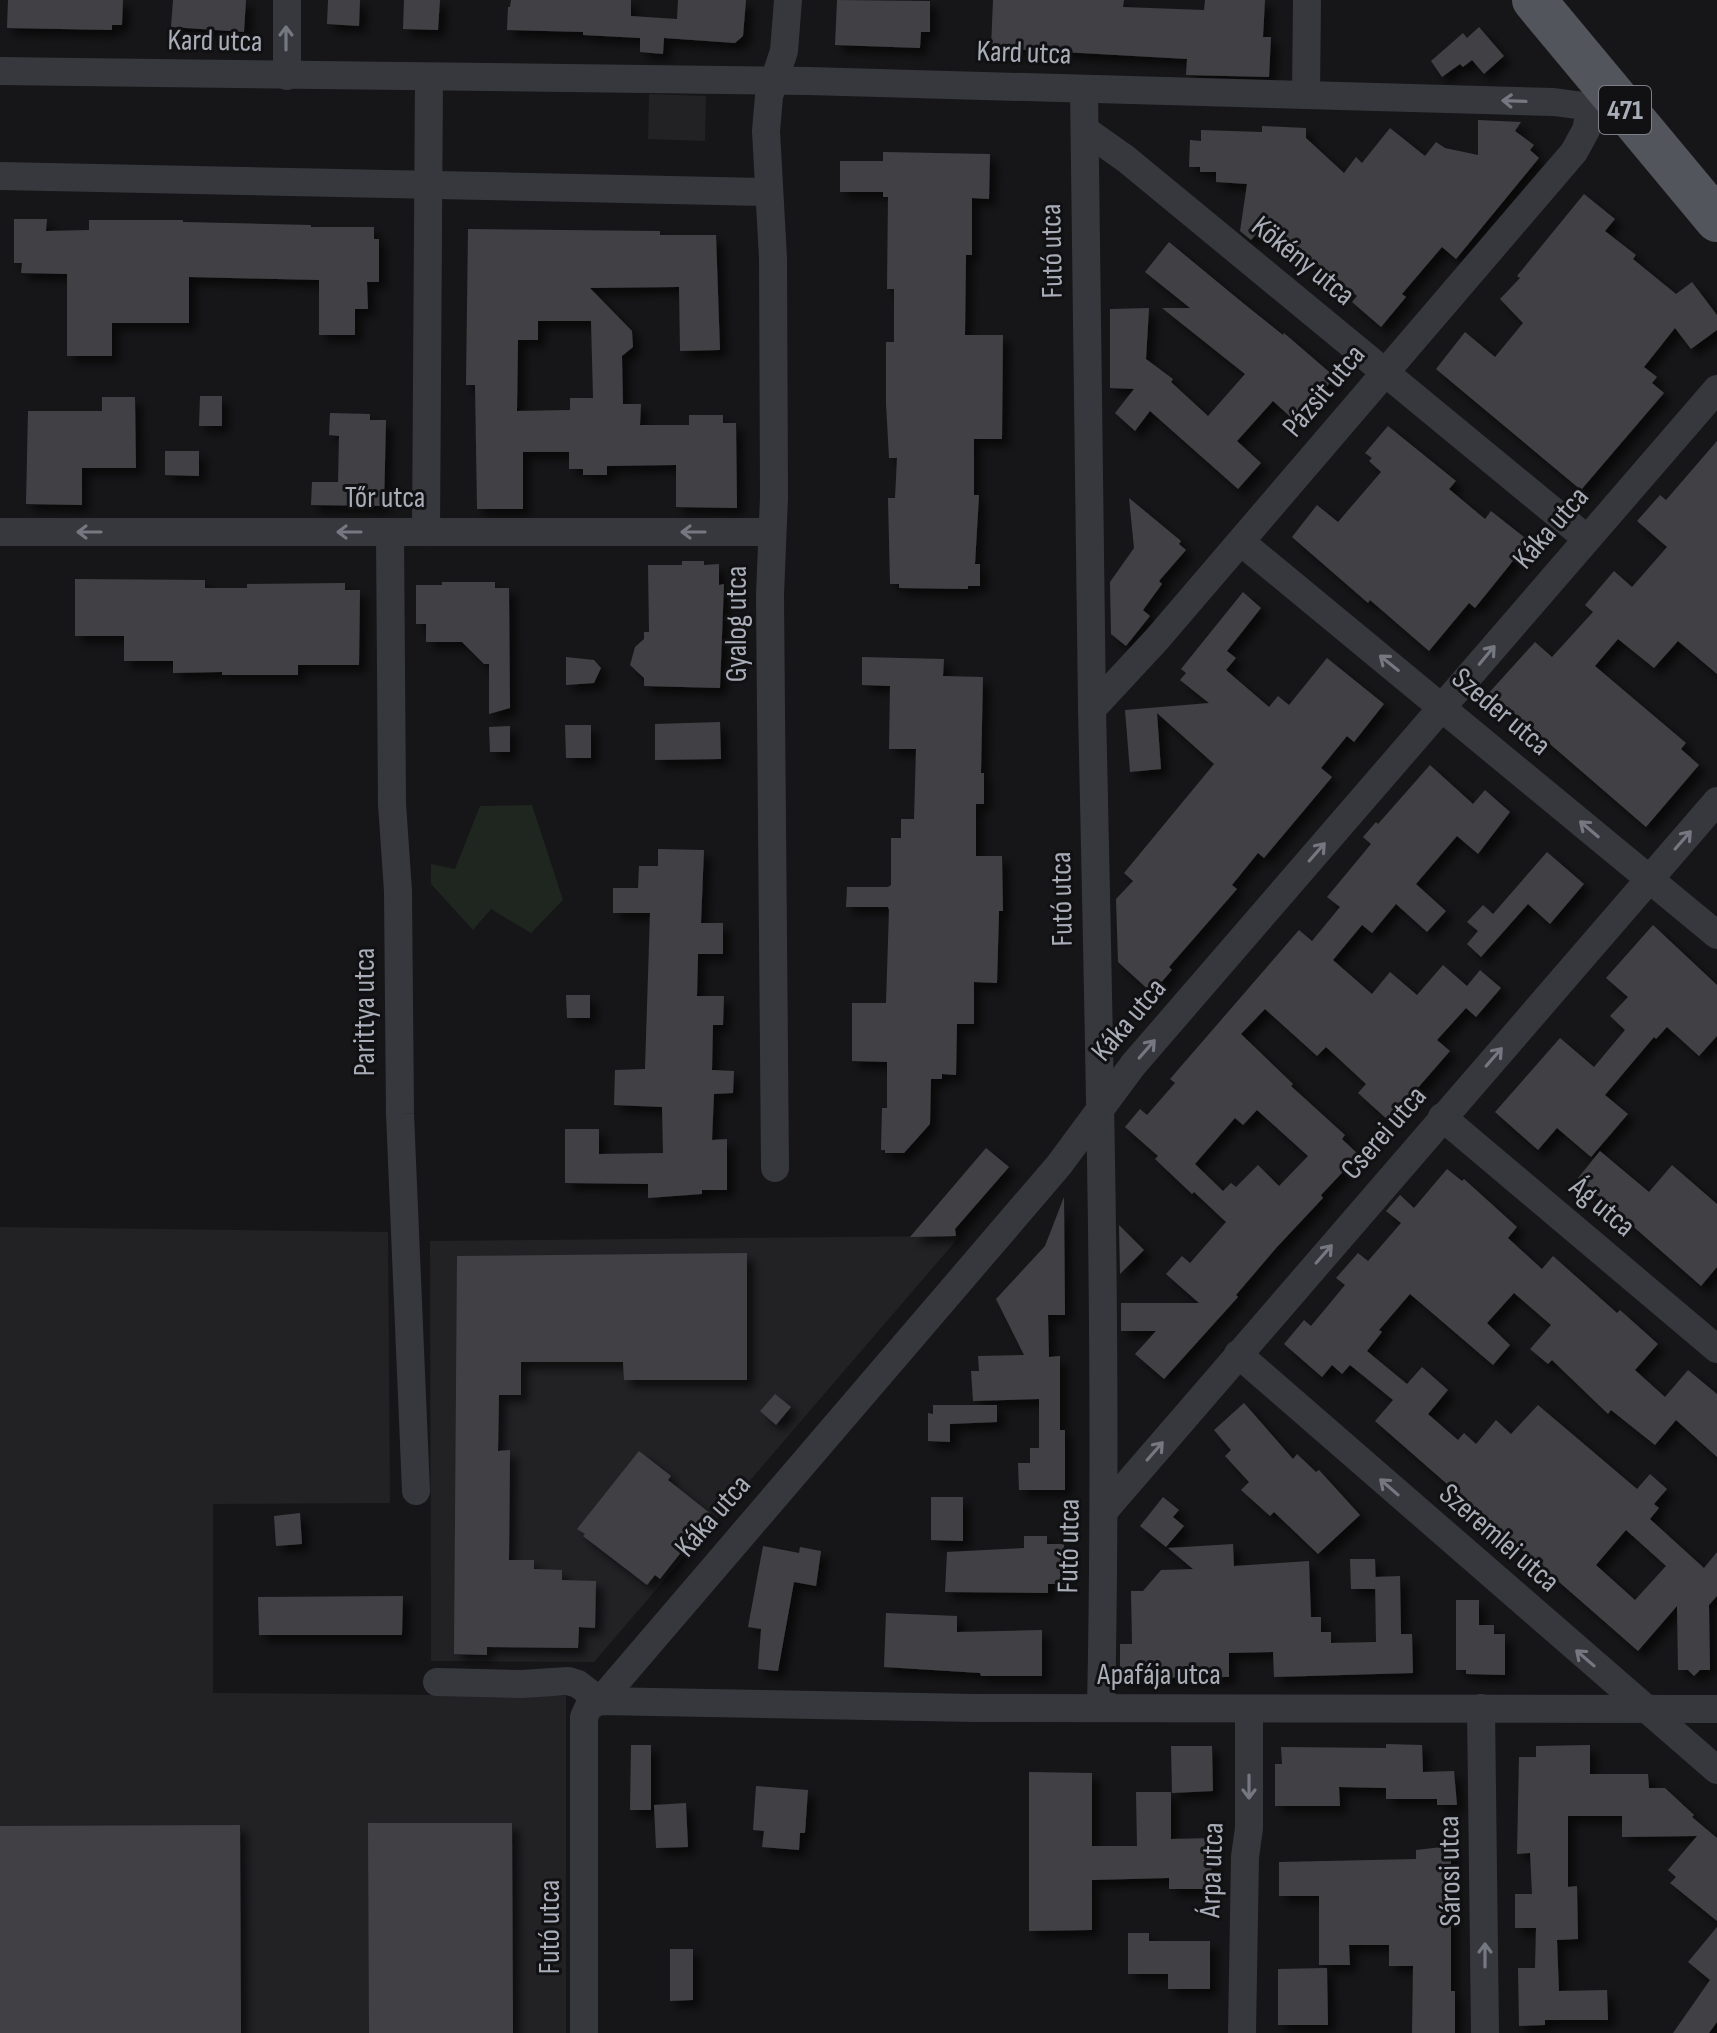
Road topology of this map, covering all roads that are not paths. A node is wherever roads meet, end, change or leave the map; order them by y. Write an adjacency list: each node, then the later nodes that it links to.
1 (287, 0): 6 (street, one-way to 1)
2 (788, 0): 8 (street, Gyalog utca)
3 (1307, 0): 10 (street)
4 (1534, 0): 11 (main road, 471)
5 (0, 71): 6 (street, Kard utca)
6 (287, 76): 7 (street, Kard utca)
7 (429, 77): 8 (street, Kard utca); 14 (street)
8 (774, 82): 9 (street, Kard utca); 15 (street, Gyalog utca)
9 (1084, 89): 10 (street, Kard utca); 12 (street, Futó utca)
10 (1306, 95): 11 (street, Kard utca, one-way to 10)
11 (1601, 100): 16 (main road, 471); 17 (street, Pázsit utca)
12 (1085, 130): 17 (street, Kökény utca); 26 (street, Futó utca)
13 (0, 176): 14 (street)
14 (427, 186): 15 (street); 20 (street)
15 (769, 192): 21 (street, Gyalog utca)
16 (1717, 220)
17 (1385, 372): 23 (street, Kökény utca); 24 (street, Pázsit utca)
18 (1717, 389): 23 (street, Káka utca)
19 (0, 532): 22 (street, Tőr utca, one-way to 19)
20 (426, 532): 21 (street, Tőr utca, one-way to 20); 22 (street, Tőr utca)
21 (771, 532): 32 (street, Gyalog utca)
22 (390, 533): 35 (street, Parittya utca)
23 (1586, 538): 25 (street, Káka utca, one-way to 23)
24 (1241, 542): 25 (street, Szeder utca, one-way to 24); 26 (street, Pázsit utca)
25 (1442, 707): 28 (street, Szeder utca, one-way to 25); 30 (street, Káka utca, one-way to 25)
26 (1092, 709): 30 (street, Futó utca)
27 (1717, 801): 28 (street, Cserei utca, one-way to 27)
28 (1649, 879): 29 (street, Szeder utca); 31 (street, Cserei utca, one-way to 28)
29 (1717, 935)
30 (1099, 1110): 36 (street, Futó utca); 38 (street, Káka utca)
31 (1442, 1117): 33 (street, Ág utca); 34 (street, Cserei utca, one-way to 31)
32 (775, 1168)
33 (1717, 1349)
34 (1238, 1354): 36 (street, Cserei utca, one-way to 34); 42 (street, Szeremlei utca, one-way to 34)
35 (416, 1491)
36 (1104, 1511): 39 (street, Futó utca)
37 (437, 1682): 38 (street, Apafája utca)
38 (600, 1701): 39 (street, Apafája utca); 45 (street, Futó utca)
39 (1101, 1708): 41 (street, Apafája utca)
40 (1481, 1708): 41 (street, Apafája utca); 42 (street, Apafája utca); 47 (street, Sárosi utca, one-way to 40)
41 (1249, 1709): 46 (street, Árpa utca, one-way to 46)
42 (1644, 1709): 43 (street, Apafája utca); 44 (street, Szeremlei utca)
43 (1717, 1709)
44 (1717, 1770)
45 (584, 2033)
46 (1242, 2033)
47 (1485, 2033)

